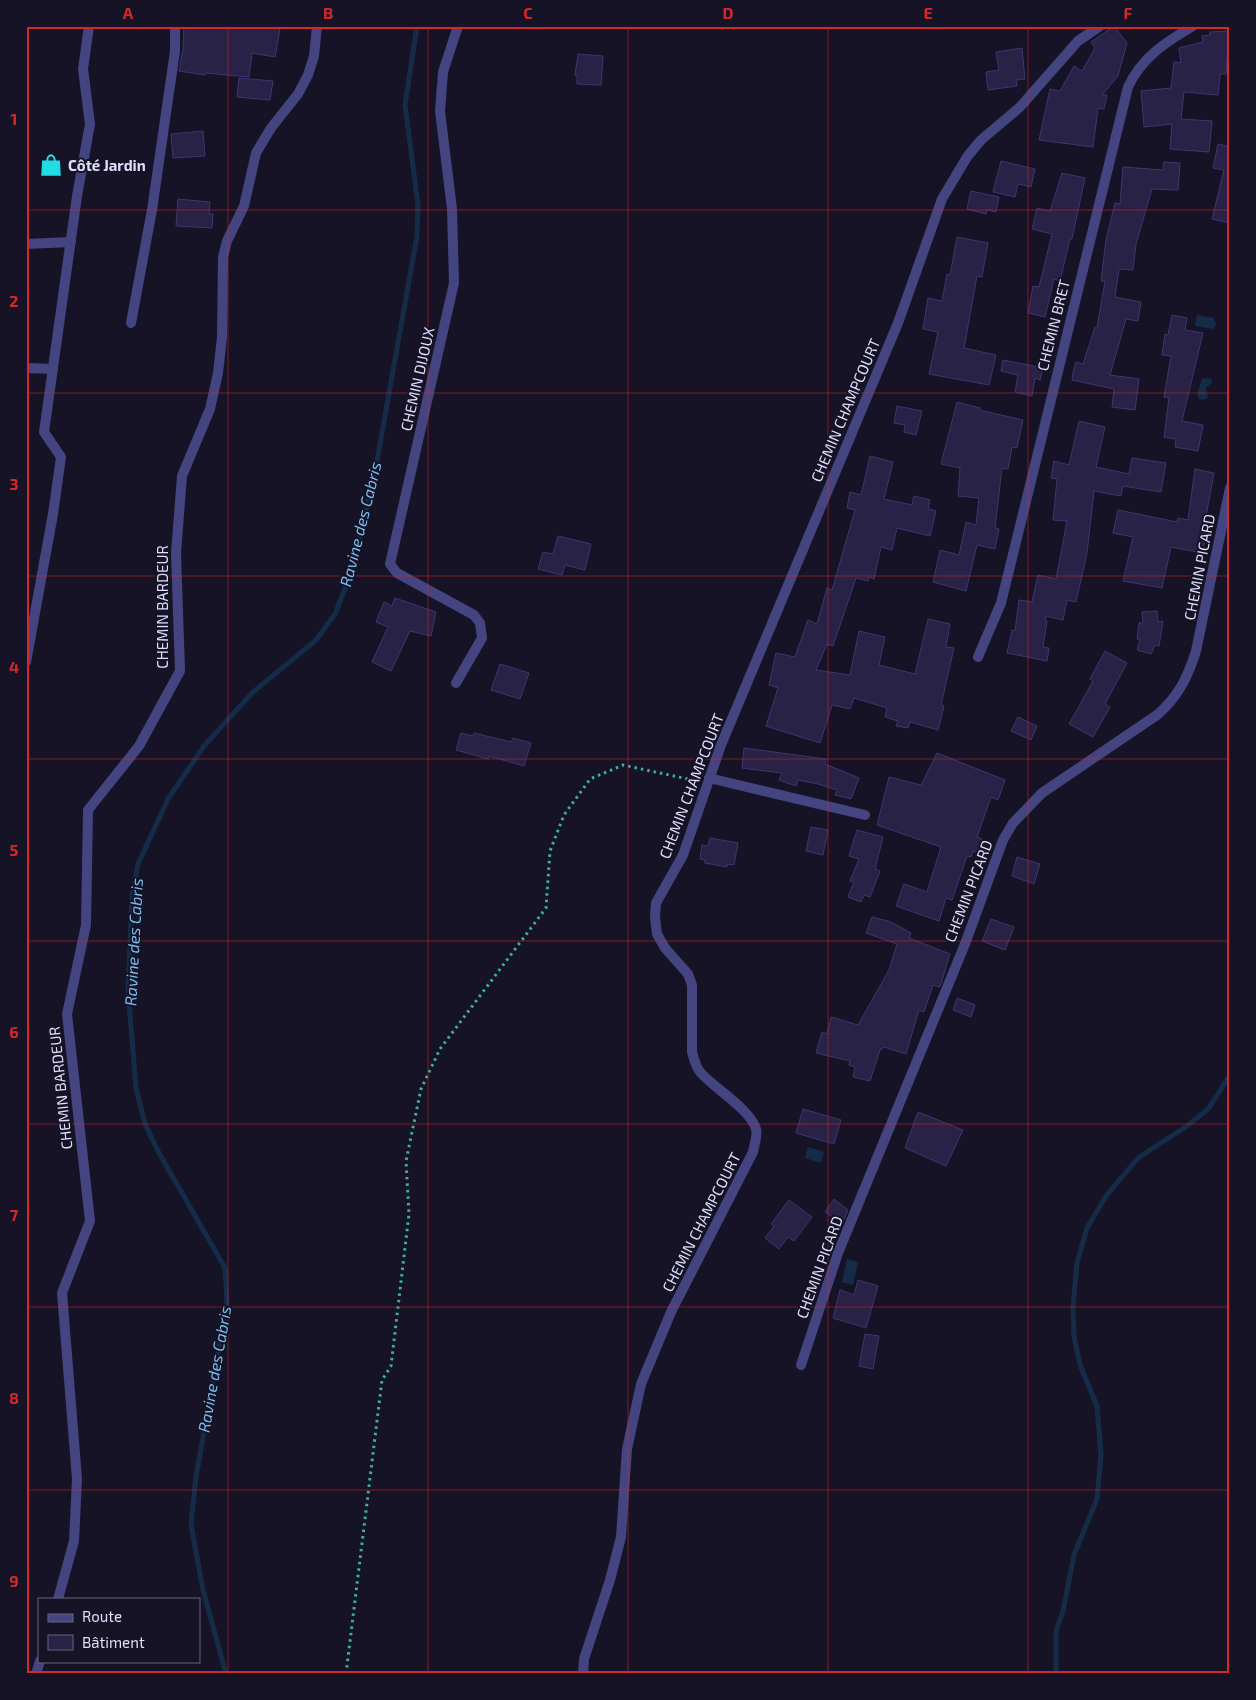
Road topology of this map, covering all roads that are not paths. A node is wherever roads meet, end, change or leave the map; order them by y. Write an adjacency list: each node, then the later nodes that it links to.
1 (88, 26): 7 (street)
2 (175, 26): 9 (street)
3 (317, 26): 19 (street, CHEMIN BARDEUR)
4 (458, 26): 15 (street, CHEMIN DIJOUX)
5 (1100, 26): 16 (street, CHEMIN CHAMPCOURT)
6 (1193, 26): 13 (street, CHEMIN BRET)
7 (71, 242): 8 (street); 11 (street)
8 (26, 244)
9 (131, 324)
10 (26, 368): 11 (street)
11 (53, 369): 14 (street)
12 (1230, 488): 18 (street, CHEMIN PICARD)
13 (978, 657)
14 (26, 662)
15 (456, 683)
16 (708, 780): 17 (street); 22 (street, CHEMIN CHAMPCOURT)
17 (865, 815)
18 (801, 1365)
19 (58, 1598)
20 (40, 1662): 21 (street)
21 (36, 1674)
22 (583, 1674)

